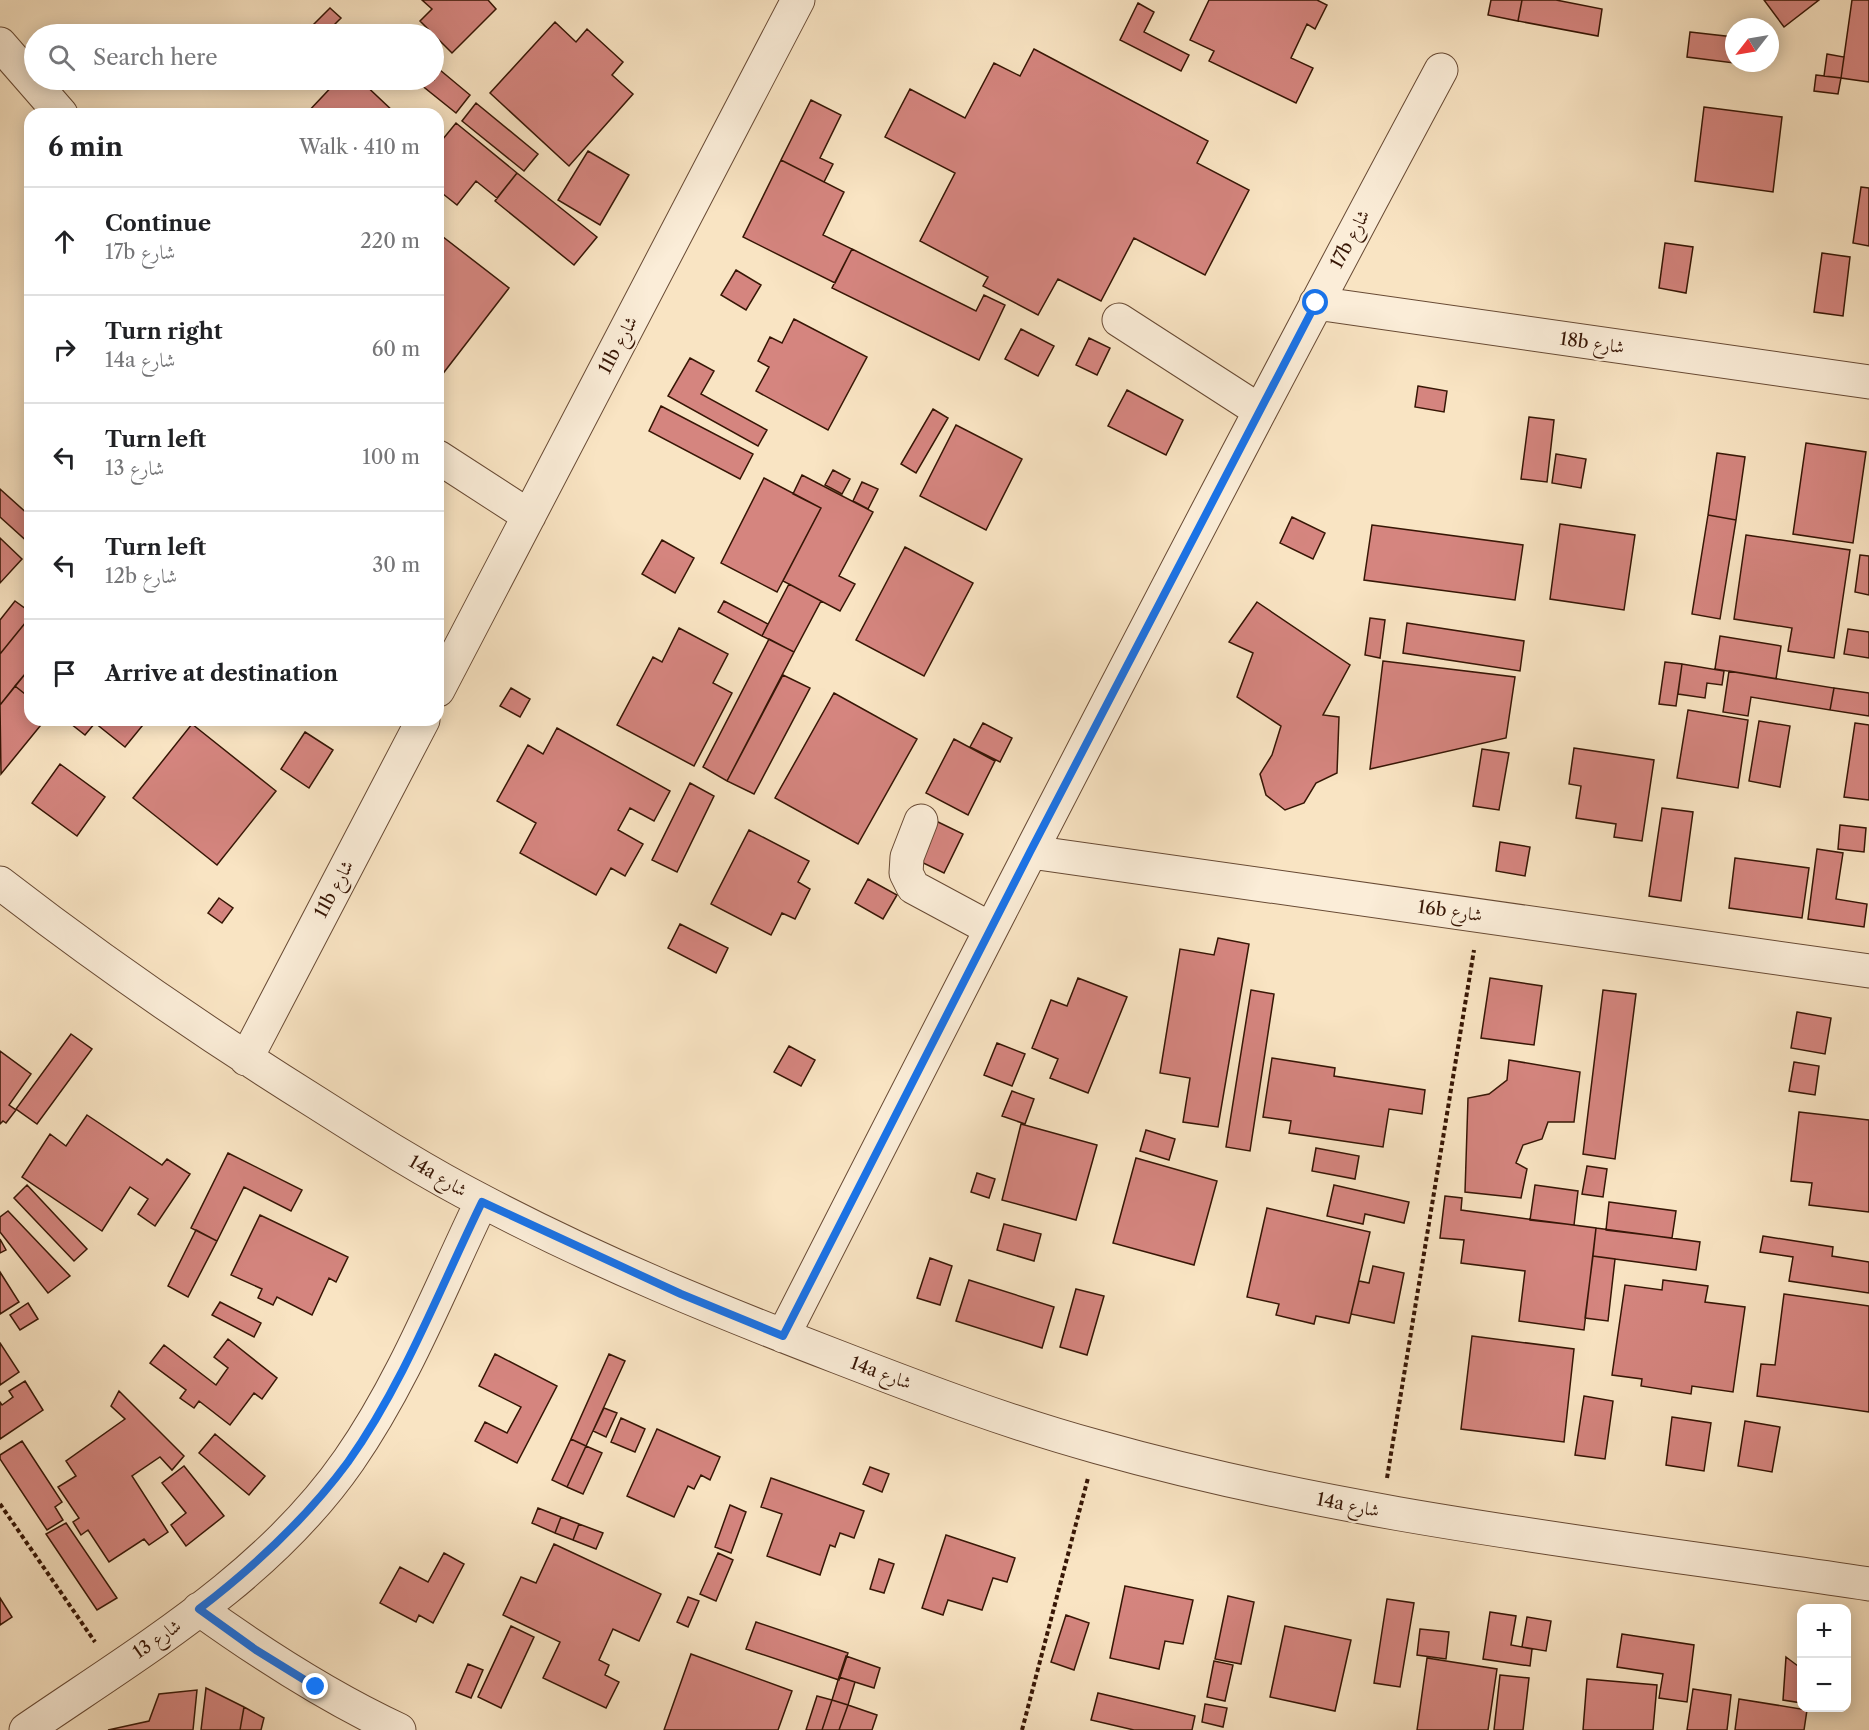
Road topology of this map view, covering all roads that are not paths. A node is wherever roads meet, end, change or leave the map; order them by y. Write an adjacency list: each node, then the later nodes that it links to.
1 (798, 0): 12 (street, 11b شارع)
2 (0, 44): 4 (street)
3 (1441, 70): 7 (street, 17b شارع)
4 (24, 72)
5 (40, 90): 6 (street)
6 (56, 108)
7 (1316, 303): 9 (street, 18b شارع); 10 (street, 17b شارع)
8 (1119, 320): 10 (street)
9 (1869, 382)
10 (1260, 411): 16 (street, 17b شارع)
11 (444, 461): 12 (street)
12 (529, 516): 13 (street, 11b شارع)
13 (444, 679)
14 (420, 726): 20 (street, 11b شارع)
15 (921, 821): 18 (street)
16 (1030, 852): 18 (street, 17b شارع); 19 (street, 16b شارع)
17 (0, 883): 20 (street, 14a شارع)
18 (991, 929): 22 (street, 17b شارع)
19 (1869, 971)
20 (246, 1059): 21 (street, 14a شارع)
21 (482, 1202): 22 (street, 14a شارع); 24 (street, شارع 13)
22 (783, 1336): 23 (street, 14a شارع)
23 (1869, 1584)
24 (199, 1609): 25 (street, شارع 13); 26 (street)
25 (26, 1730)
26 (399, 1730)

